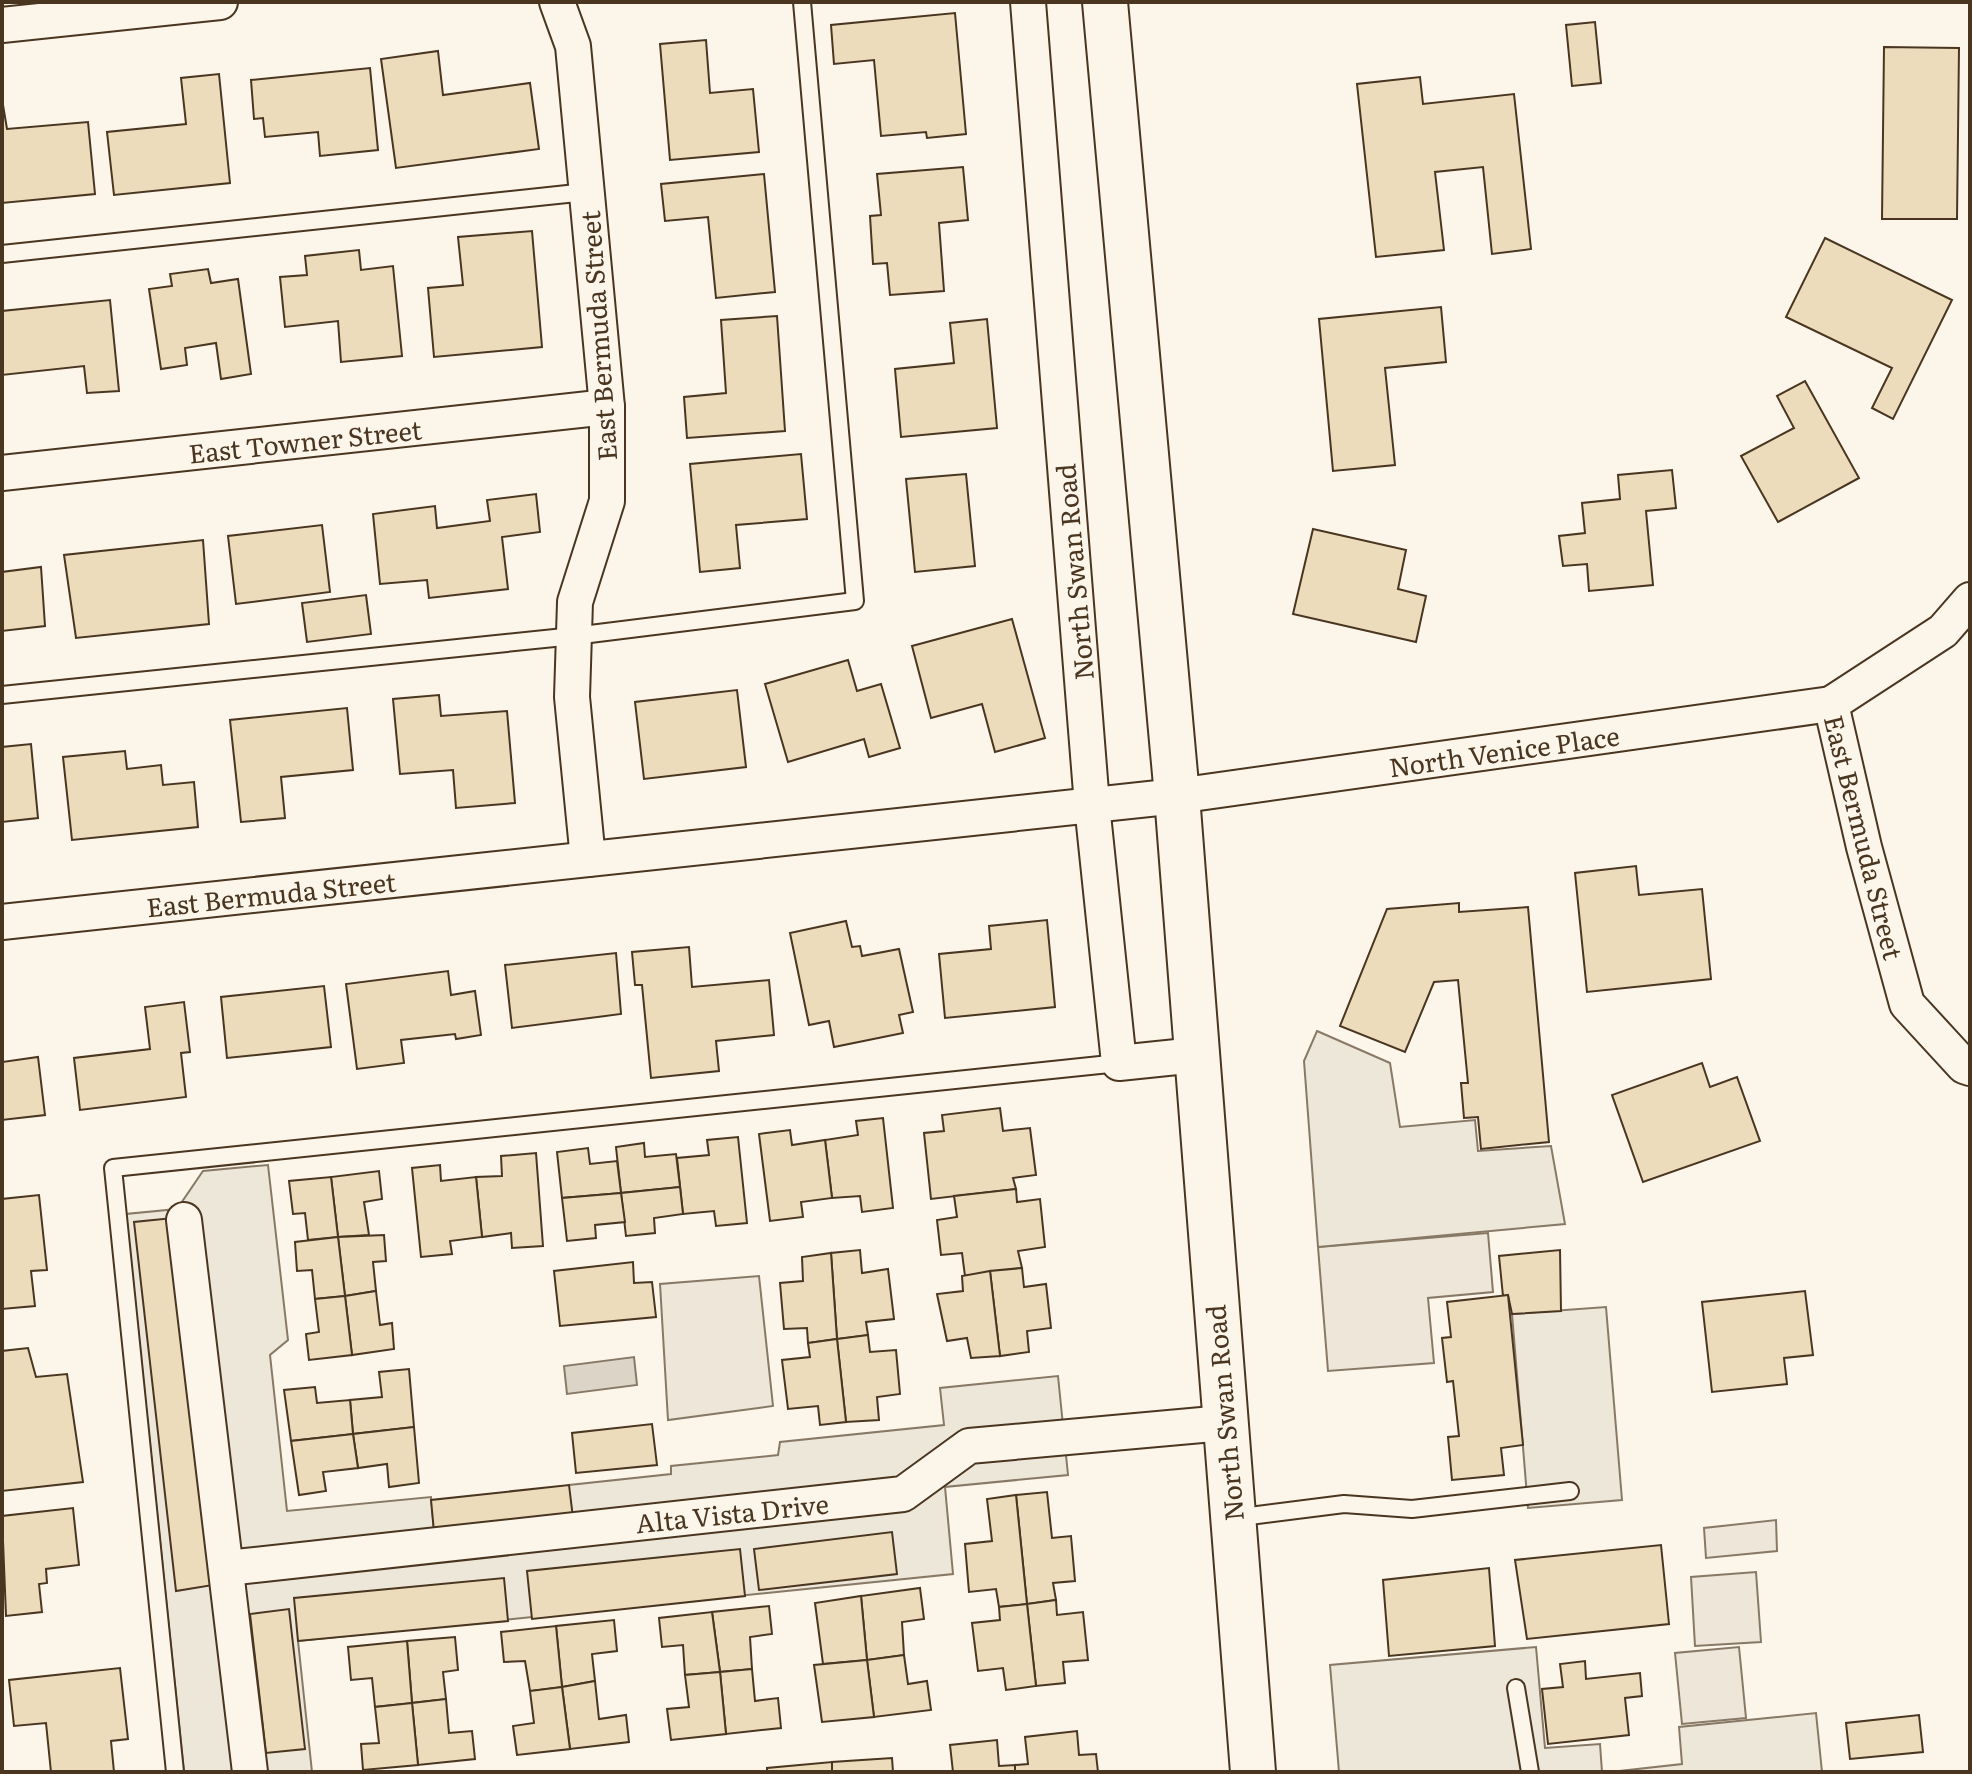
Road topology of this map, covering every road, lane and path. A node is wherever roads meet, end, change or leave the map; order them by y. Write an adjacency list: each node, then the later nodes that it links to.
1 (220, 2): 6 (street)
2 (557, 2): 7 (street, East Bermuda Street)
3 (802, 2): 12 (lane)
4 (1028, 2): 16 (street, North Swan Road)
5 (1105, 2): 15 (main road, North Swan Road)
6 (2, 25)
7 (586, 192): 8 (lane); 9 (street, East Bermuda Street)
8 (2, 254)
9 (607, 407): 10 (street, East Towner Street); 12 (street, East Bermuda Street)
10 (2, 473)
11 (1970, 600): 14 (street, East Bermuda Street)
12 (574, 636): 13 (lane); 17 (street, East Bermuda Street)
13 (2, 695)
14 (1831, 704): 15 (street, North Venice Place); 21 (street, East Bermuda Street)
15 (1177, 796): 16 (street, East Bermuda Street); 19 (main road, North Swan Road)
16 (1092, 805): 17 (street, East Bermuda Street); 20 (street, North Swan Road)
17 (588, 859): 18 (street, East Bermuda Street)
18 (2, 922)
19 (1196, 1055): 20 (street); 23 (main road, North Swan Road)
20 (1119, 1063): 28 (lane)
21 (1970, 1068)
22 (184, 1220): 26 (street)
23 (1224, 1423): 25 (main road, North Swan Road); 26 (street, Alta Vista Drive)
24 (1570, 1491): 25 (lane)
25 (1231, 1518): 30 (main road, North Swan Road)
26 (227, 1568): 29 (street)
27 (1516, 1688): 31 (lane)
28 (175, 1772)
29 (250, 1772)
30 (1253, 1772)
31 (1530, 1772)

